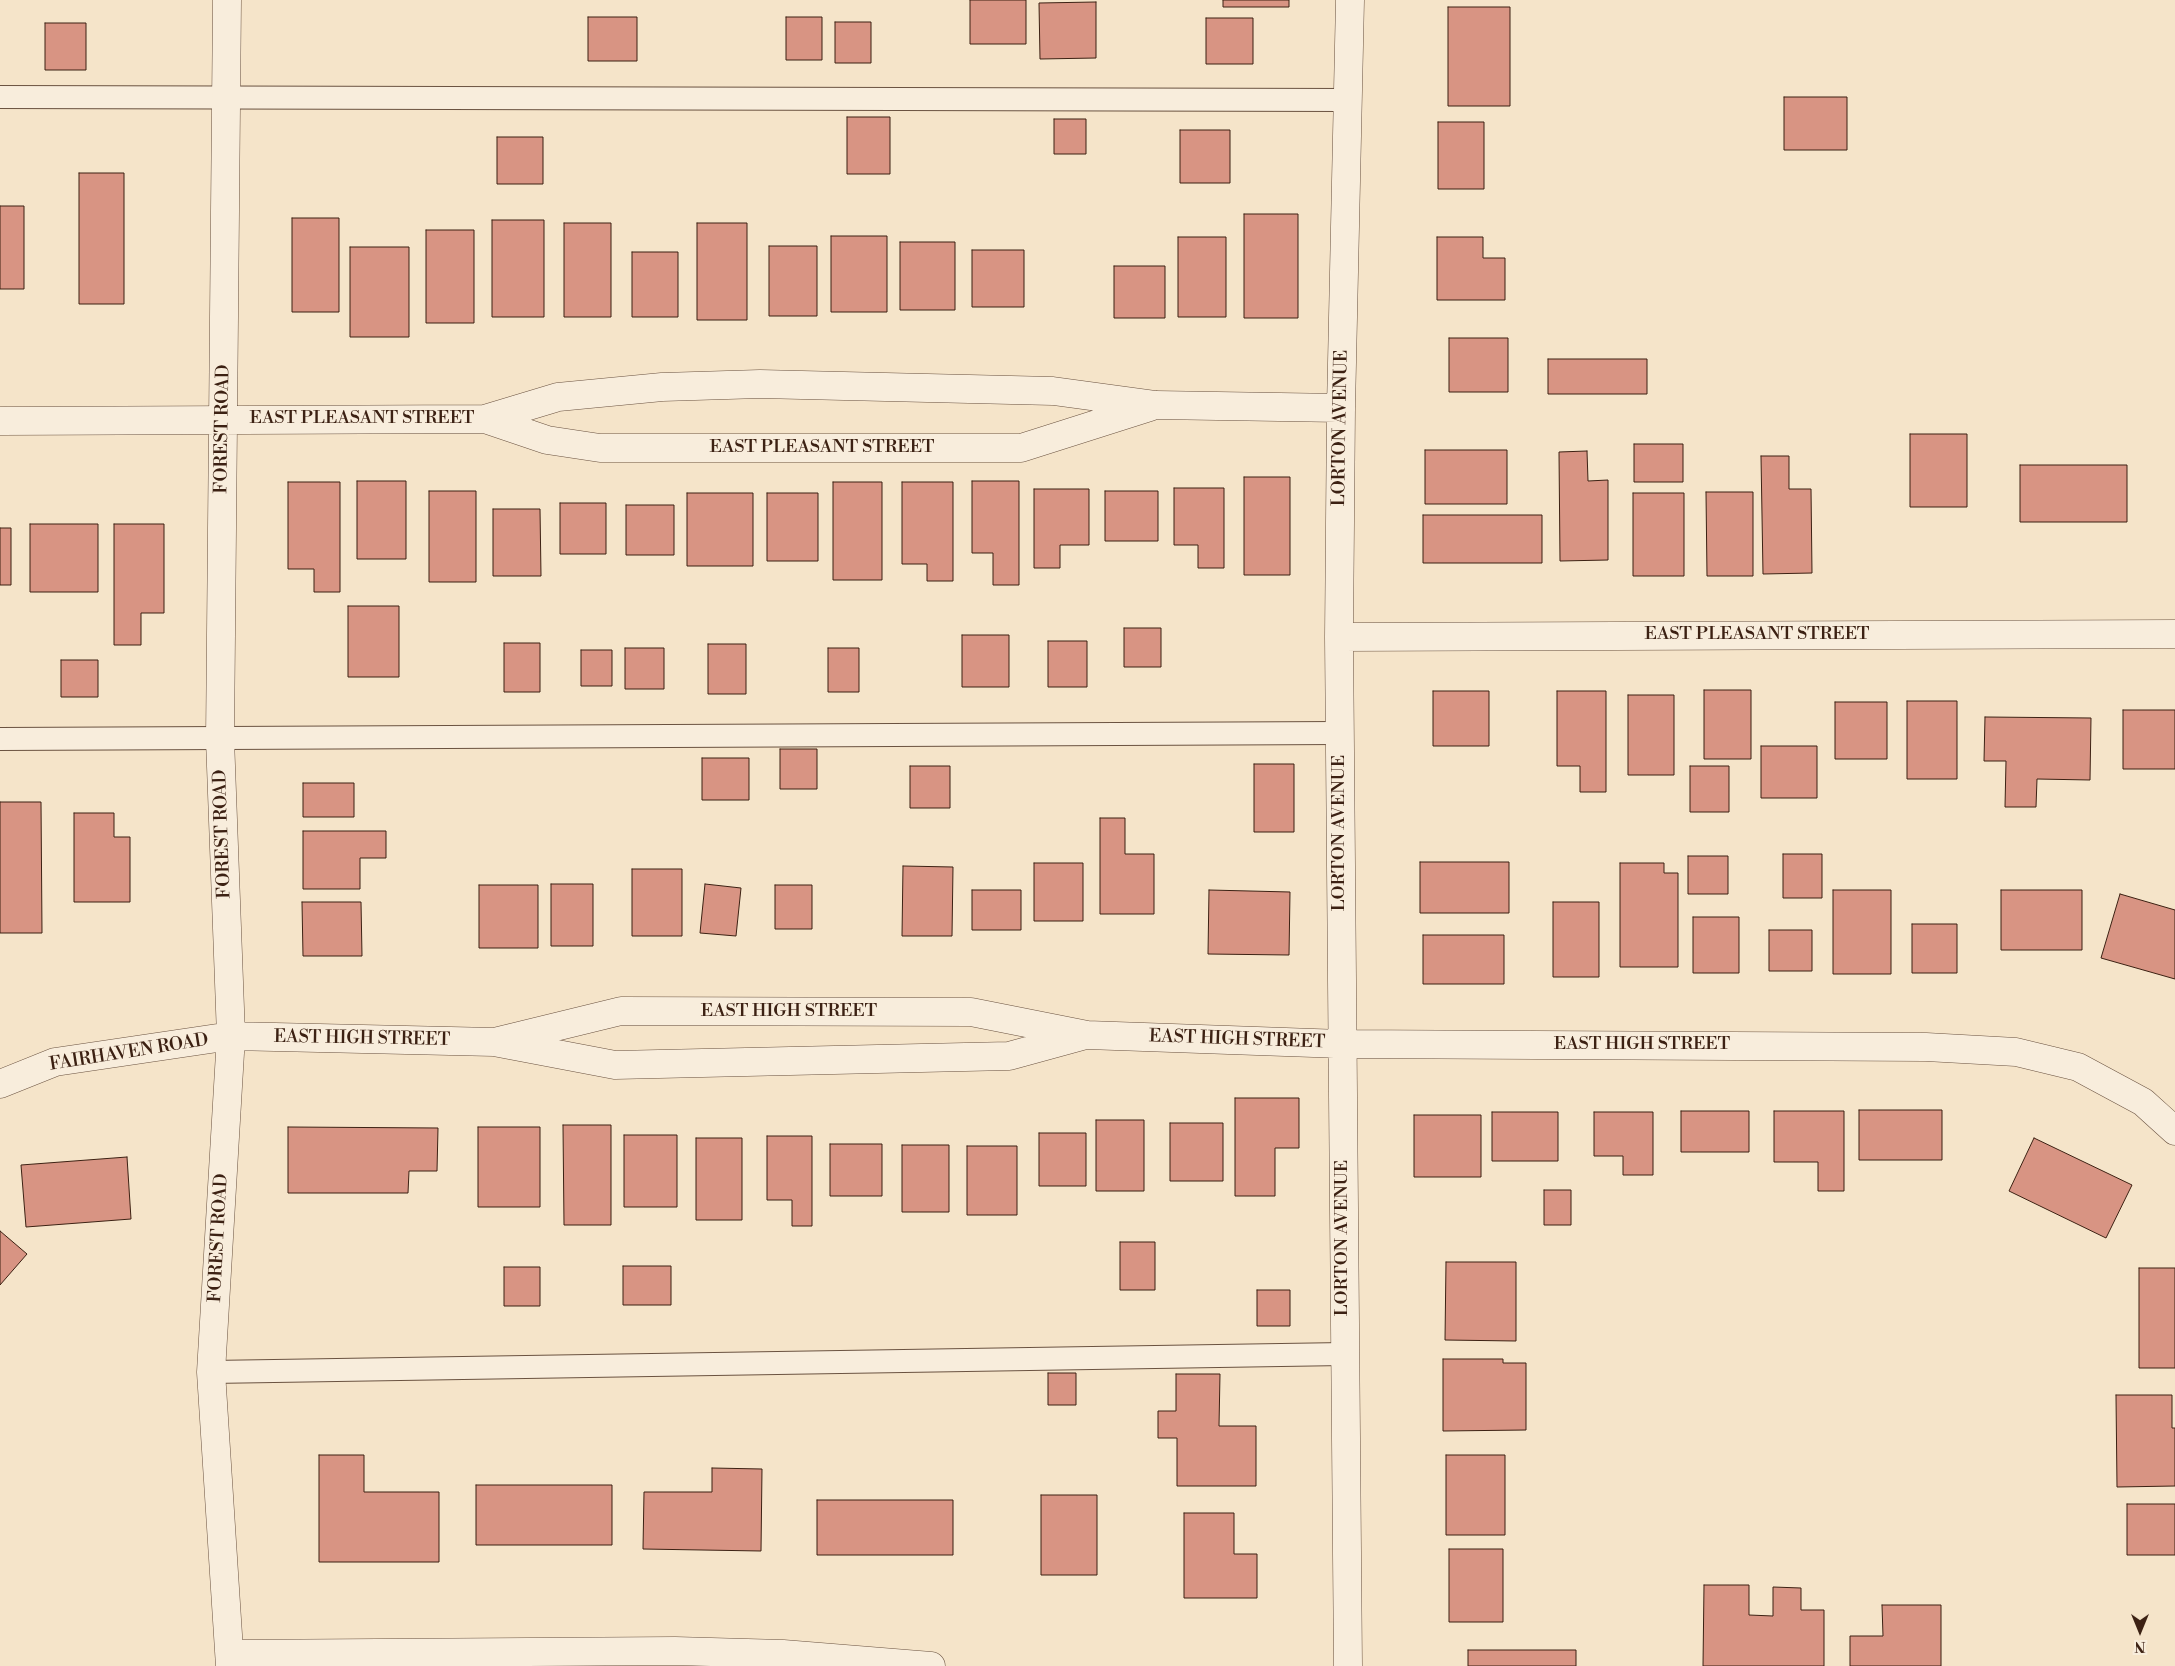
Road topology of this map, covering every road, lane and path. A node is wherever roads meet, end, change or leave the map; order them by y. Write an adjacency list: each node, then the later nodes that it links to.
1 (227, 0): 3 (street, FOREST ROAD)
2 (1350, 0): 5 (street, LORTON AVENUE)
3 (226, 96): 4 (lane); 5 (lane); 9 (street, FOREST ROAD)
4 (0, 97)
5 (1348, 100): 7 (street, LORTON AVENUE)
6 (1156, 406): 7 (street, EAST PLEASANT STREET); 8 (street, EAST PLEASANT STREET); 8 (street, EAST PLEASANT STREET)
7 (1340, 408): 12 (street, LORTON AVENUE)
8 (485, 419): 9 (street, EAST PLEASANT STREET)
9 (224, 420): 10 (street, EAST PLEASANT STREET); 15 (street, FOREST ROAD)
10 (0, 421)
11 (2175, 634): 12 (street, EAST PLEASANT STREET)
12 (1339, 637): 13 (street, LORTON AVENUE)
13 (1340, 733): 15 (lane); 19 (street, LORTON AVENUE)
14 (0, 739): 15 (lane)
15 (220, 739): 17 (street, FOREST ROAD)
16 (1087, 1034): 18 (street, EAST HIGH STREET); 18 (street, EAST HIGH STREET); 19 (street, EAST HIGH STREET)
17 (231, 1036): 18 (street, EAST HIGH STREET); 20 (street, FAIRHAVEN ROAD); 23 (street, FOREST ROAD)
18 (494, 1042)
19 (1342, 1044): 21 (street, EAST HIGH STREET); 22 (street, LORTON AVENUE)
20 (0, 1084)
21 (2175, 1132)
22 (1344, 1354): 23 (lane); 26 (street, LORTON AVENUE)
23 (211, 1372): 24 (street, FOREST ROAD)
24 (230, 1660): 25 (street)
25 (931, 1666)
26 (1348, 1666)

